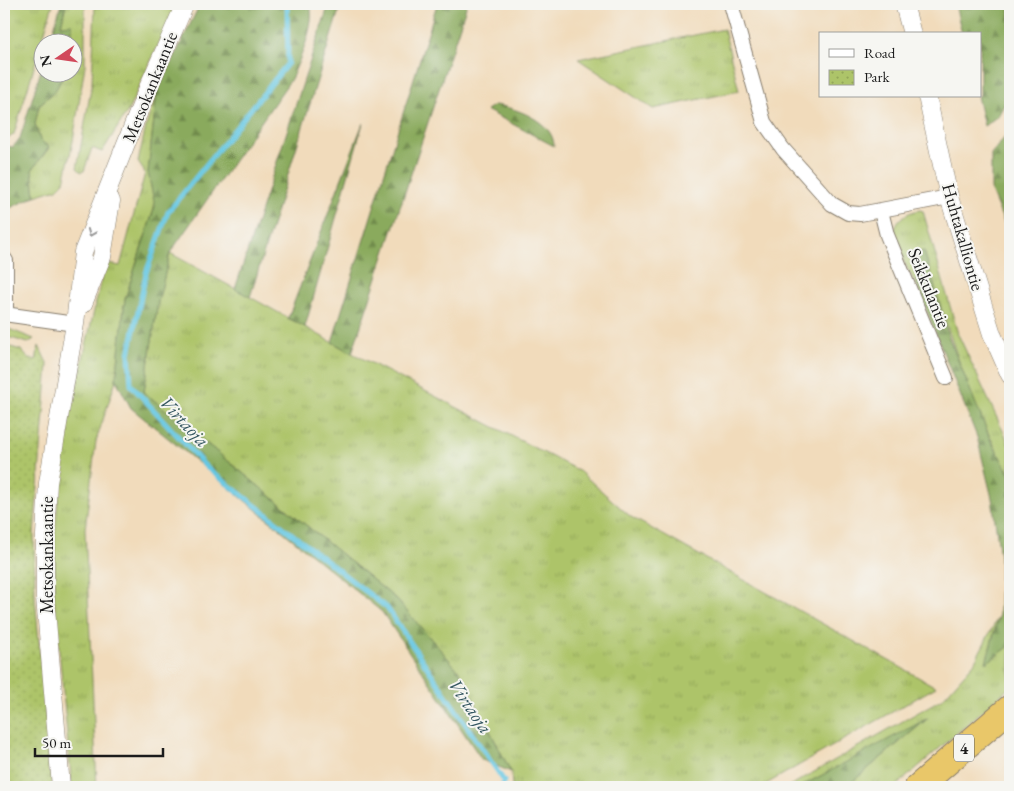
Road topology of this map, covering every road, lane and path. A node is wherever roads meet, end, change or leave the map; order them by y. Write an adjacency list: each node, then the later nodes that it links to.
1 (185, 4): 10 (street, Metsokankaantie)
2 (731, 4): 7 (street)
3 (904, 4): 4 (street)
4 (911, 32)
5 (927, 98): 6 (street, Huhtakalliontie)
6 (949, 197): 7 (street); 11 (street, Huhtakalliontie)
7 (881, 211): 12 (street, Seikkulantie)
8 (4, 258): 9 (street)
9 (5, 314): 10 (street)
10 (75, 324): 14 (street, Metsokankaantie)
11 (1010, 375)
12 (946, 378)
13 (1010, 708): 15 (highway, 4)
14 (61, 787)
15 (918, 787)

